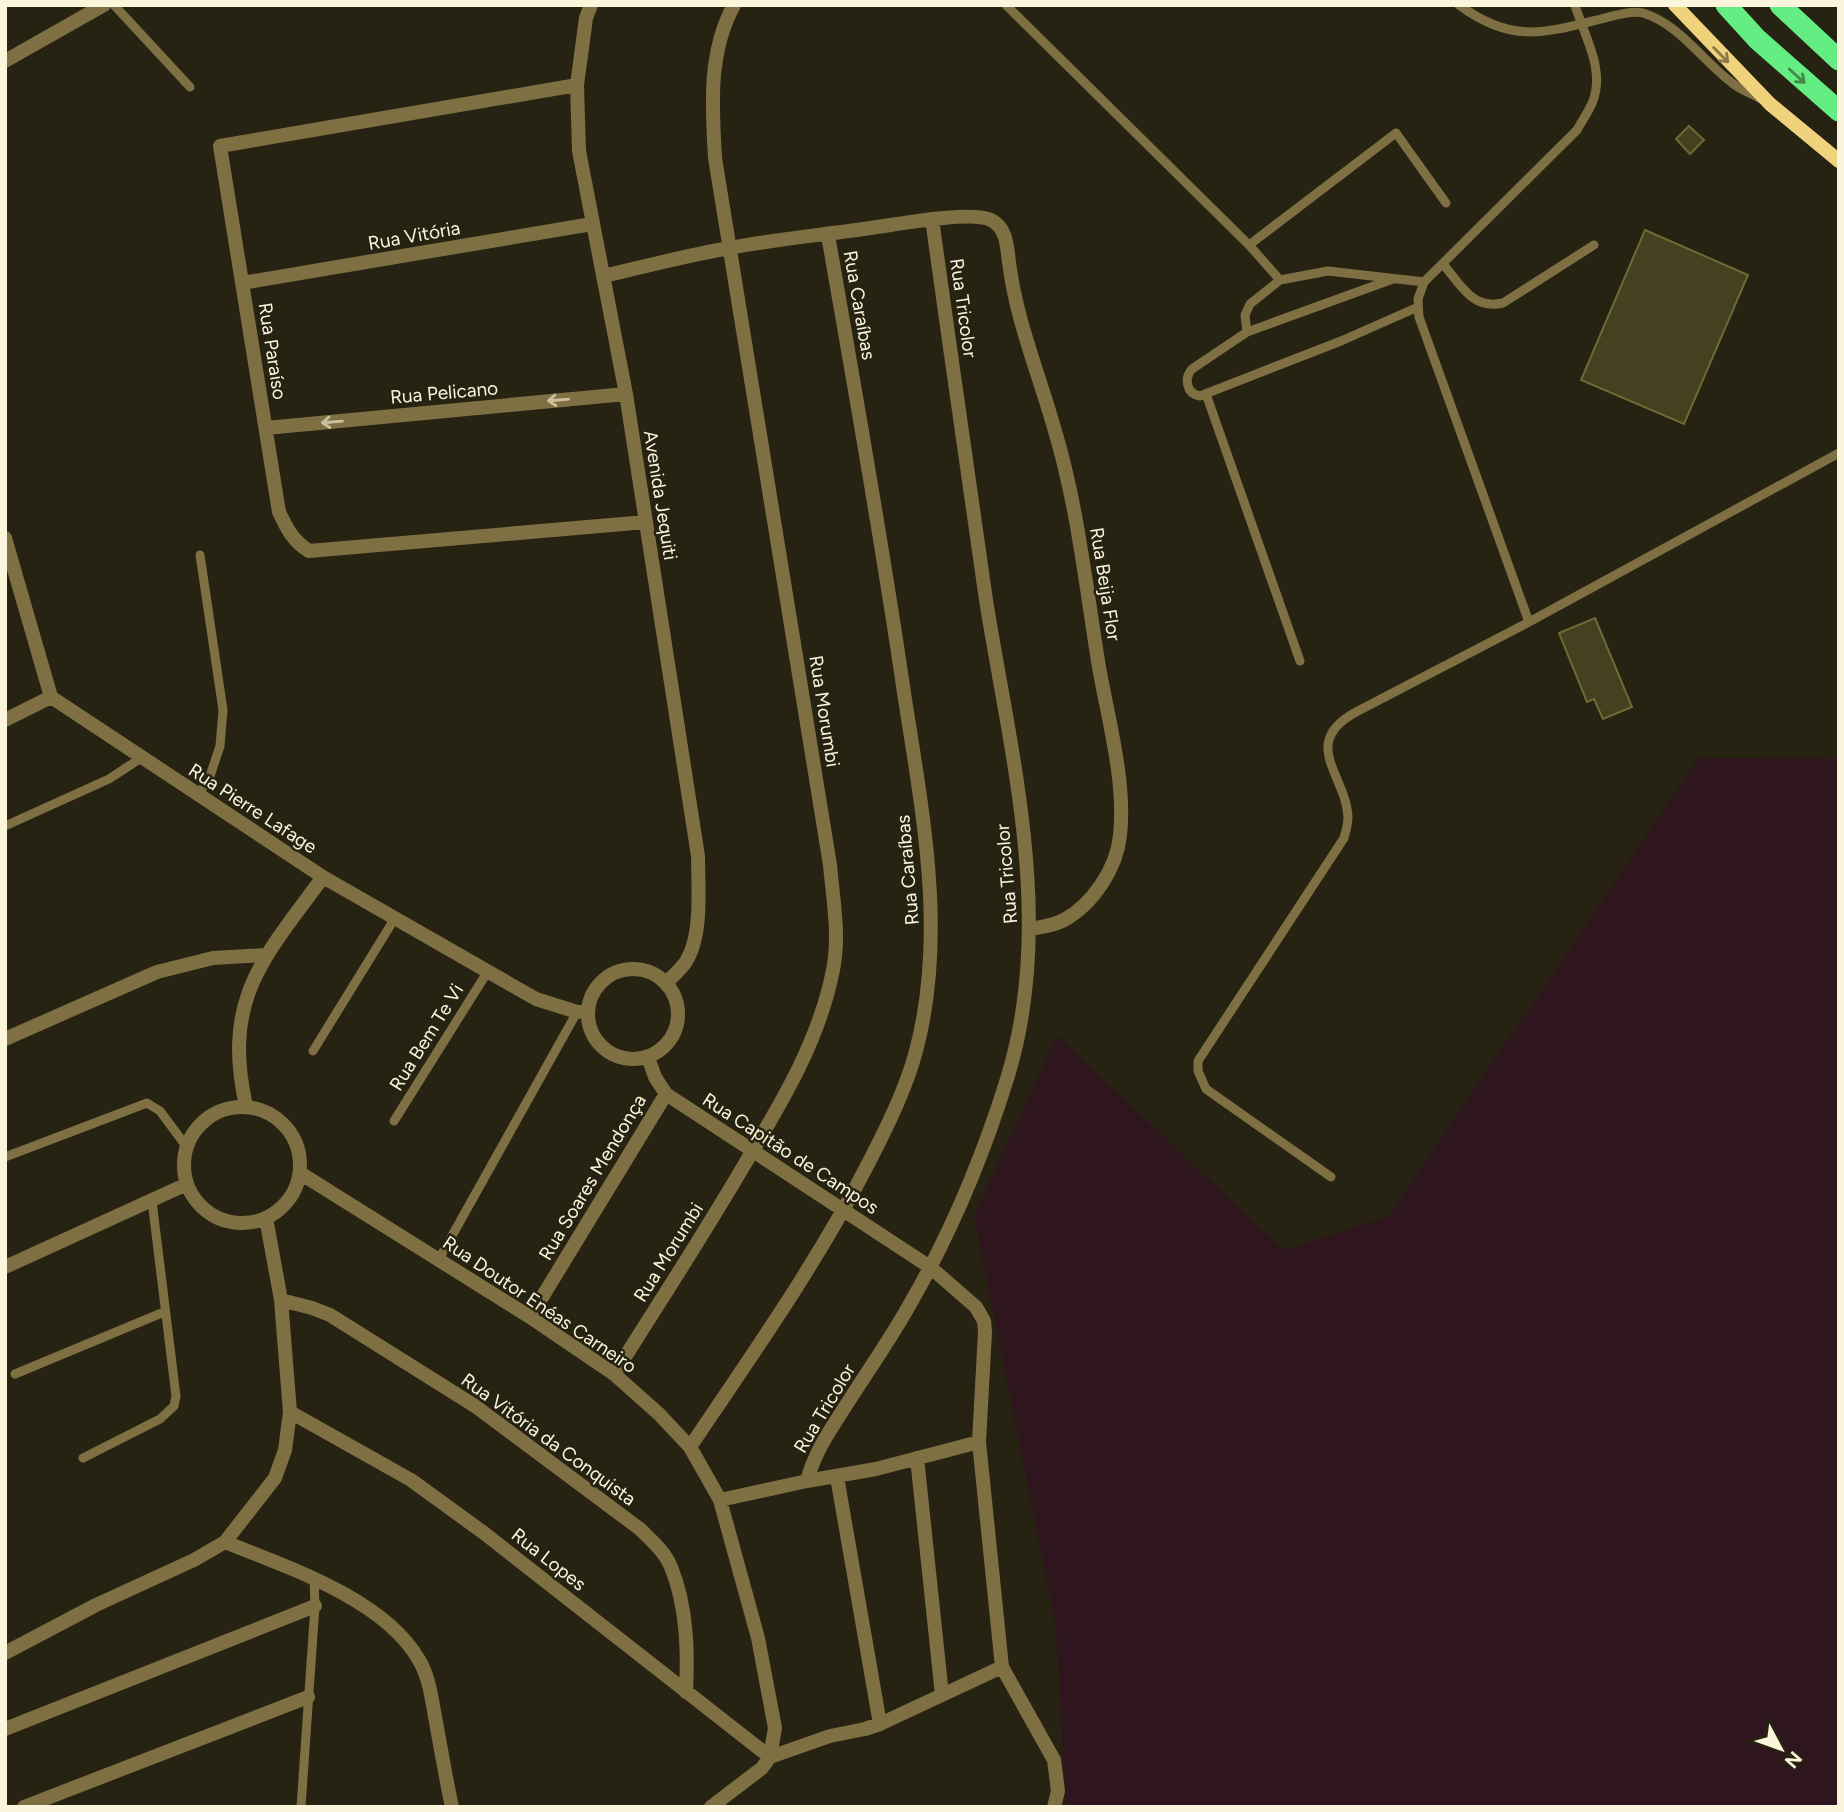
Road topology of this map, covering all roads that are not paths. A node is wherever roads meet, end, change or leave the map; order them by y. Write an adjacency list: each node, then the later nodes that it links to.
1 (104, 5): 13 (street)
2 (114, 5): 15 (lane)
3 (591, 5): 14 (street, Avenida Jequiti)
4 (734, 5): 25 (street, Rua Morumbi)
5 (1006, 5): 23 (lane)
6 (1459, 5): 11 (lane)
7 (1575, 5): 11 (lane)
8 (1675, 5): 16 (main road, one-way to 16)
9 (1726, 5): 17 (highway, one-way to 17)
10 (1780, 5): 12 (highway)
11 (1580, 24): 16 (lane); 26 (lane)
12 (1839, 60)
13 (5, 61)
14 (577, 85): 21 (street, Avenida Jequiti); 31 (street, Rua Paraíso)
15 (190, 87)
16 (1770, 104): 18 (main road)
17 (1839, 111)
18 (1839, 161)
19 (1446, 203): 23 (lane)
20 (932, 219): 22 (street); 50 (street, Rua Tricolor); 50 (street, Rua Beija Flor)
21 (592, 224): 27 (street, Avenida Jequiti); 31 (street, Rua Vitória)
22 (828, 234): 25 (street); 68 (street, Rua Caraíbas)
23 (1249, 245): 29 (lane)
24 (1594, 245): 26 (lane)
25 (730, 248): 27 (street); 62 (street, Rua Morumbi)
26 (1443, 264): 30 (lane)
27 (604, 276): 34 (street, Avenida Jequiti)
28 (1395, 277): 29 (lane); 30 (lane); 33 (lane)
29 (1280, 281): 33 (lane)
30 (1424, 282): 32 (lane)
31 (242, 283): 36 (street, Rua Paraíso)
32 (1419, 307): 35 (lane); 41 (lane)
33 (1247, 332): 35 (lane)
34 (626, 394): 36 (street, Rua Pelicano, one-way to 36); 38 (street, Avenida Jequiti)
35 (1206, 394): 42 (lane)
36 (266, 428): 38 (street, Rua Paraíso)
37 (1839, 453): 41 (lane)
38 (646, 522): 53 (street, Avenida Jequiti)
39 (5, 538): 43 (street)
40 (200, 555): 46 (lane)
41 (1529, 622): 65 (lane)
42 (1300, 661)
43 (51, 697): 44 (street); 45 (street, Rua Pierre Lafage)
44 (5, 720)
45 (141, 758): 46 (street, Rua Pierre Lafage); 47 (lane)
46 (199, 794): 48 (street, Rua Pierre Lafage)
47 (5, 826)
48 (323, 877): 49 (street, Rua Pierre Lafage); 51 (street)
49 (395, 918): 52 (street, Rua Pierre Lafage); 56 (lane)
50 (1030, 929): 72 (street, Rua Tricolor)
51 (266, 955): 55 (street); 59 (street)
52 (488, 971): 54 (street, Rua Pierre Lafage); 60 (lane, Rua Bem Te Vi)
53 (666, 983): 54 (street); 57 (street)
54 (583, 1011): 57 (street); 70 (lane)
55 (5, 1040)
56 (313, 1051)
57 (648, 1057): 58 (street)
58 (666, 1094): 62 (street, Rua Capitão de Campos); 75 (street, Rua Soares Mendonça)
59 (246, 1106): 61 (street); 64 (street)
60 (394, 1121)
61 (186, 1146): 63 (lane); 66 (street)
62 (753, 1150): 68 (street, Rua Capitão de Campos); 77 (street, Rua Morumbi)
63 (5, 1157)
64 (300, 1173): 69 (street); 70 (street, Rua Doutor Enéas Carneiro)
65 (1331, 1177)
66 (187, 1184): 67 (street); 69 (street)
67 (152, 1201): 71 (street); 74 (lane)
68 (844, 1211): 72 (street, Rua Capitão de Campos); 80 (street, Rua Caraíbas)
69 (266, 1218): 73 (street)
70 (439, 1259): 75 (street, Rua Doutor Enéas Carneiro)
71 (5, 1267)
72 (930, 1267): 79 (street, Rua Capitão de Campos); 84 (street, Rua Tricolor)
73 (281, 1300): 78 (street); 91 (street, Rua Vitória da Conquista)
74 (164, 1312): 76 (lane); 81 (lane)
75 (530, 1317): 77 (street, Rua Doutor Enéas Carneiro)
76 (15, 1374)
77 (614, 1374): 80 (street, Rua Doutor Enéas Carneiro)
78 (290, 1412): 86 (street); 91 (street, Rua Lopes)
79 (979, 1442): 82 (street); 90 (street, Rua Capitão de Campos)
80 (690, 1447): 85 (street, Rua Doutor Enéas Carneiro)
81 (83, 1458)
82 (917, 1458): 83 (street); 92 (street)
83 (836, 1477): 84 (street); 94 (street)
84 (807, 1480): 85 (street)
85 (720, 1500): 96 (street, Rua Doutor Enéas Carneiro)
86 (225, 1542): 87 (street); 89 (street)
87 (314, 1578): 88 (lane); 99 (street)
88 (315, 1606): 93 (lane); 95 (street)
89 (5, 1653)
90 (1002, 1667): 92 (street); 101 (street)
91 (686, 1692): 96 (street, Rua Lopes)
92 (942, 1695): 94 (street)
93 (308, 1698): 97 (street); 98 (lane)
94 (880, 1724): 96 (street)
95 (5, 1729)
96 (770, 1757): 100 (street)
97 (24, 1807)
98 (301, 1807)
99 (452, 1807)
100 (710, 1807)
101 (1054, 1807)

